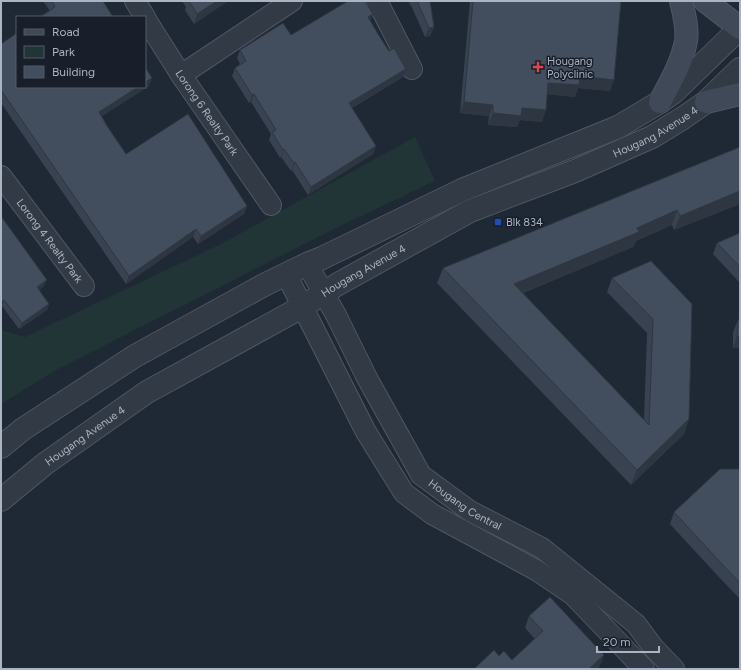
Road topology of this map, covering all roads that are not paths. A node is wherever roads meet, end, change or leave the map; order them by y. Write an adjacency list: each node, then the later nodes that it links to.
1 (134, 1): 6 (street, Lorong 6 Realty Park)
2 (292, 1): 11 (street)
3 (377, 1): 9 (street)
4 (681, 1): 13 (main road)
5 (706, 1): 8 (main road)
6 (144, 16)
7 (146, 19): 11 (street, Lorong 6 Realty Park)
8 (740, 28): 13 (street, Hougang Avenue 4)
9 (412, 69)
10 (740, 69): 14 (street, Hougang Avenue 4)
11 (181, 76): 16 (street, Lorong 6 Realty Park)
12 (740, 94): 14 (main road)
13 (660, 102): 17 (street, Hougang Avenue 4)
14 (706, 102): 20 (street, Hougang Avenue 4)
15 (1, 176): 19 (street, Lorong 4 Realty Park)
16 (270, 205)
17 (307, 264): 18 (street, Hougang Avenue 4); 20 (street, Hougang Central)
18 (286, 274): 21 (street, Hougang Central); 22 (street, Hougang Avenue 4)
19 (84, 286)
20 (324, 294): 21 (street, Hougang Avenue 4); 25 (street, Hougang Central)
21 (302, 307): 23 (street, Hougang Avenue 4); 24 (street, Hougang Central)
22 (1, 447)
23 (1, 500)
24 (644, 669)
25 (674, 669)

